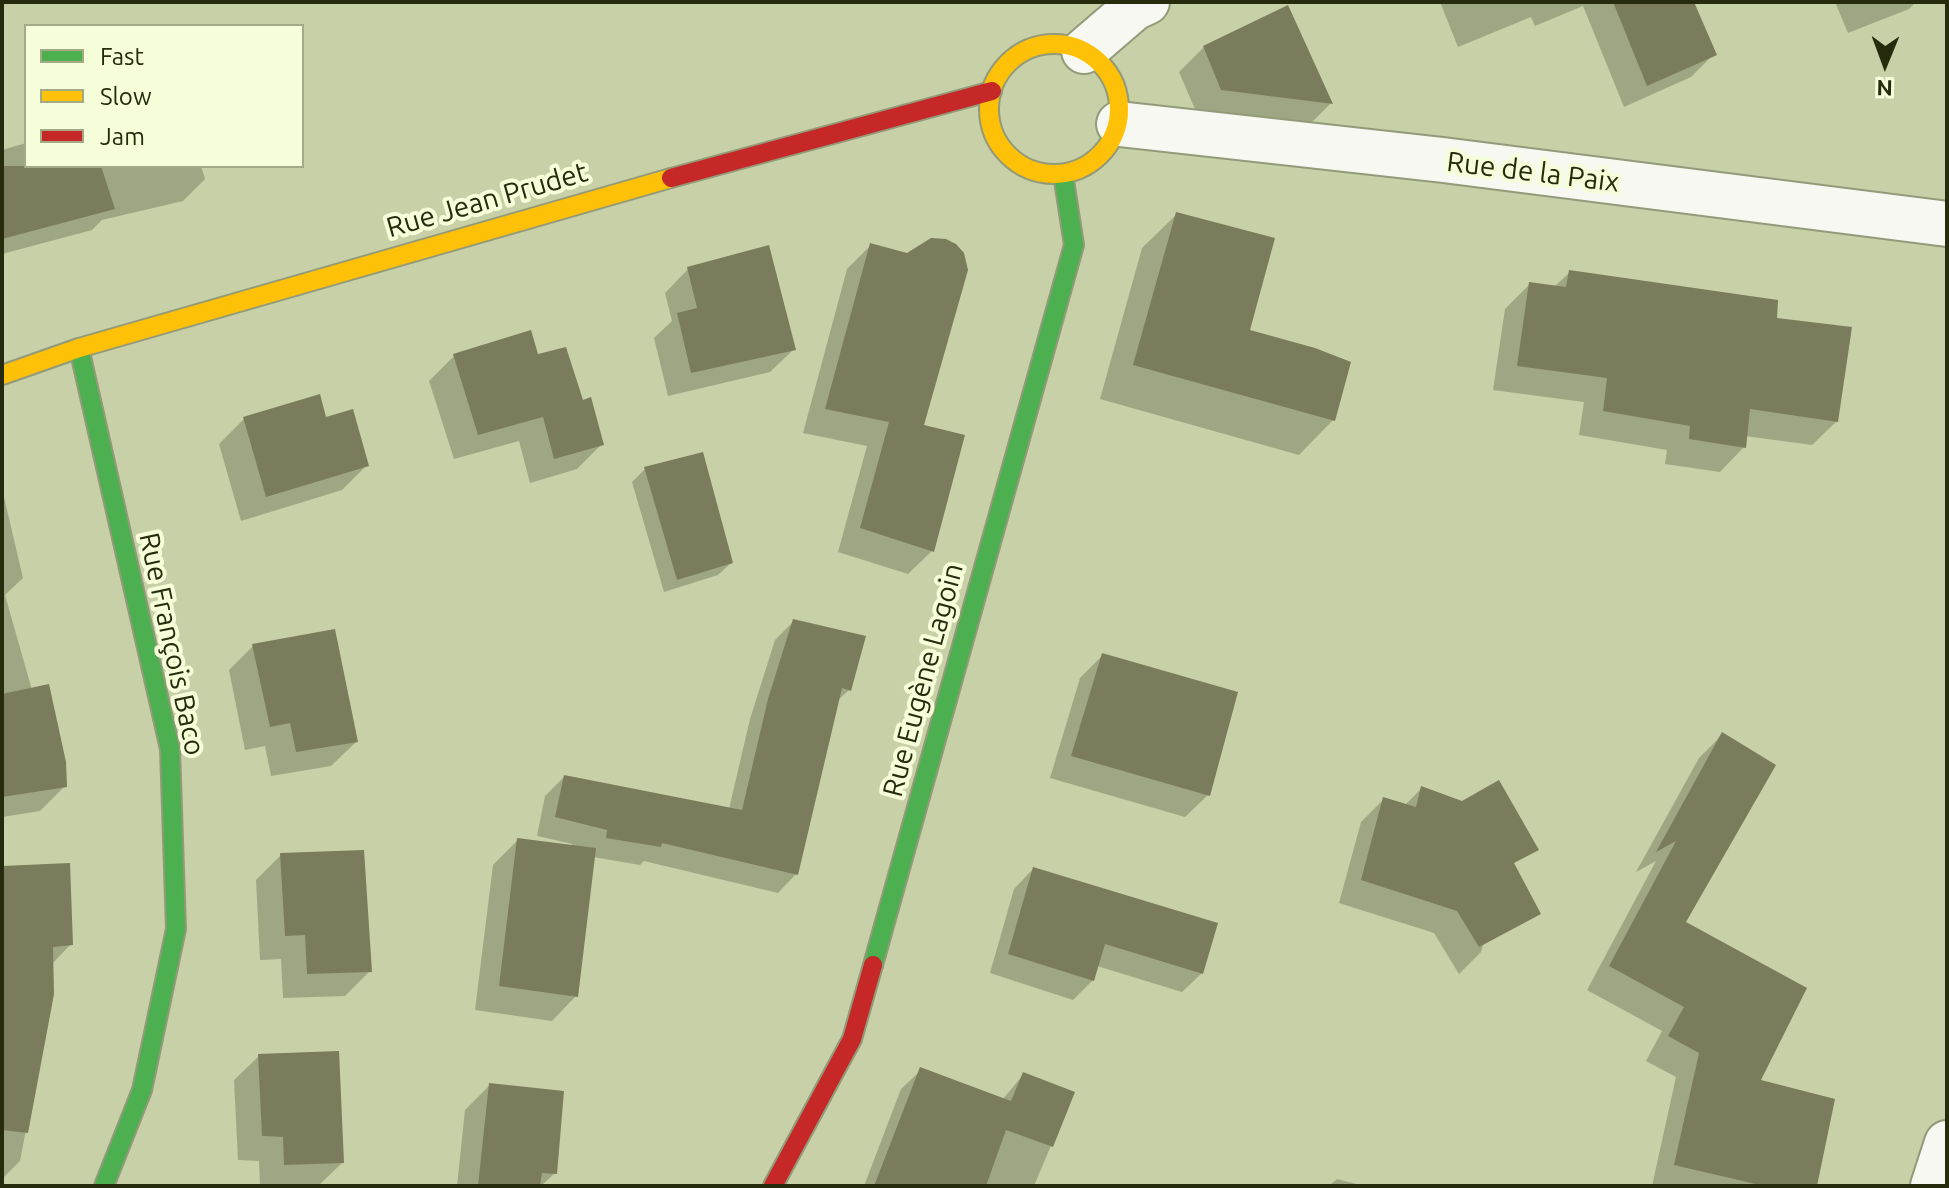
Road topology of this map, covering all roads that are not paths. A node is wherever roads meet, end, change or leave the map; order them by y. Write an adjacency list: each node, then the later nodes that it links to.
1 (1147, 2): 2 (street)
2 (1084, 51): 3 (street); 4 (street)
3 (992, 91): 5 (street); 7 (street, Rue Jean Prudet)
4 (1119, 124): 5 (street); 6 (street, Rue de la Paix)
5 (1063, 174): 11 (street, Rue Eugène Lagoin)
6 (1947, 224)
7 (79, 348): 8 (street, Rue Jean Prudet); 10 (street, Rue François Baco)
8 (2, 375)
9 (1947, 1143): 12 (street)
10 (104, 1186)
11 (773, 1186)
12 (1933, 1186)

